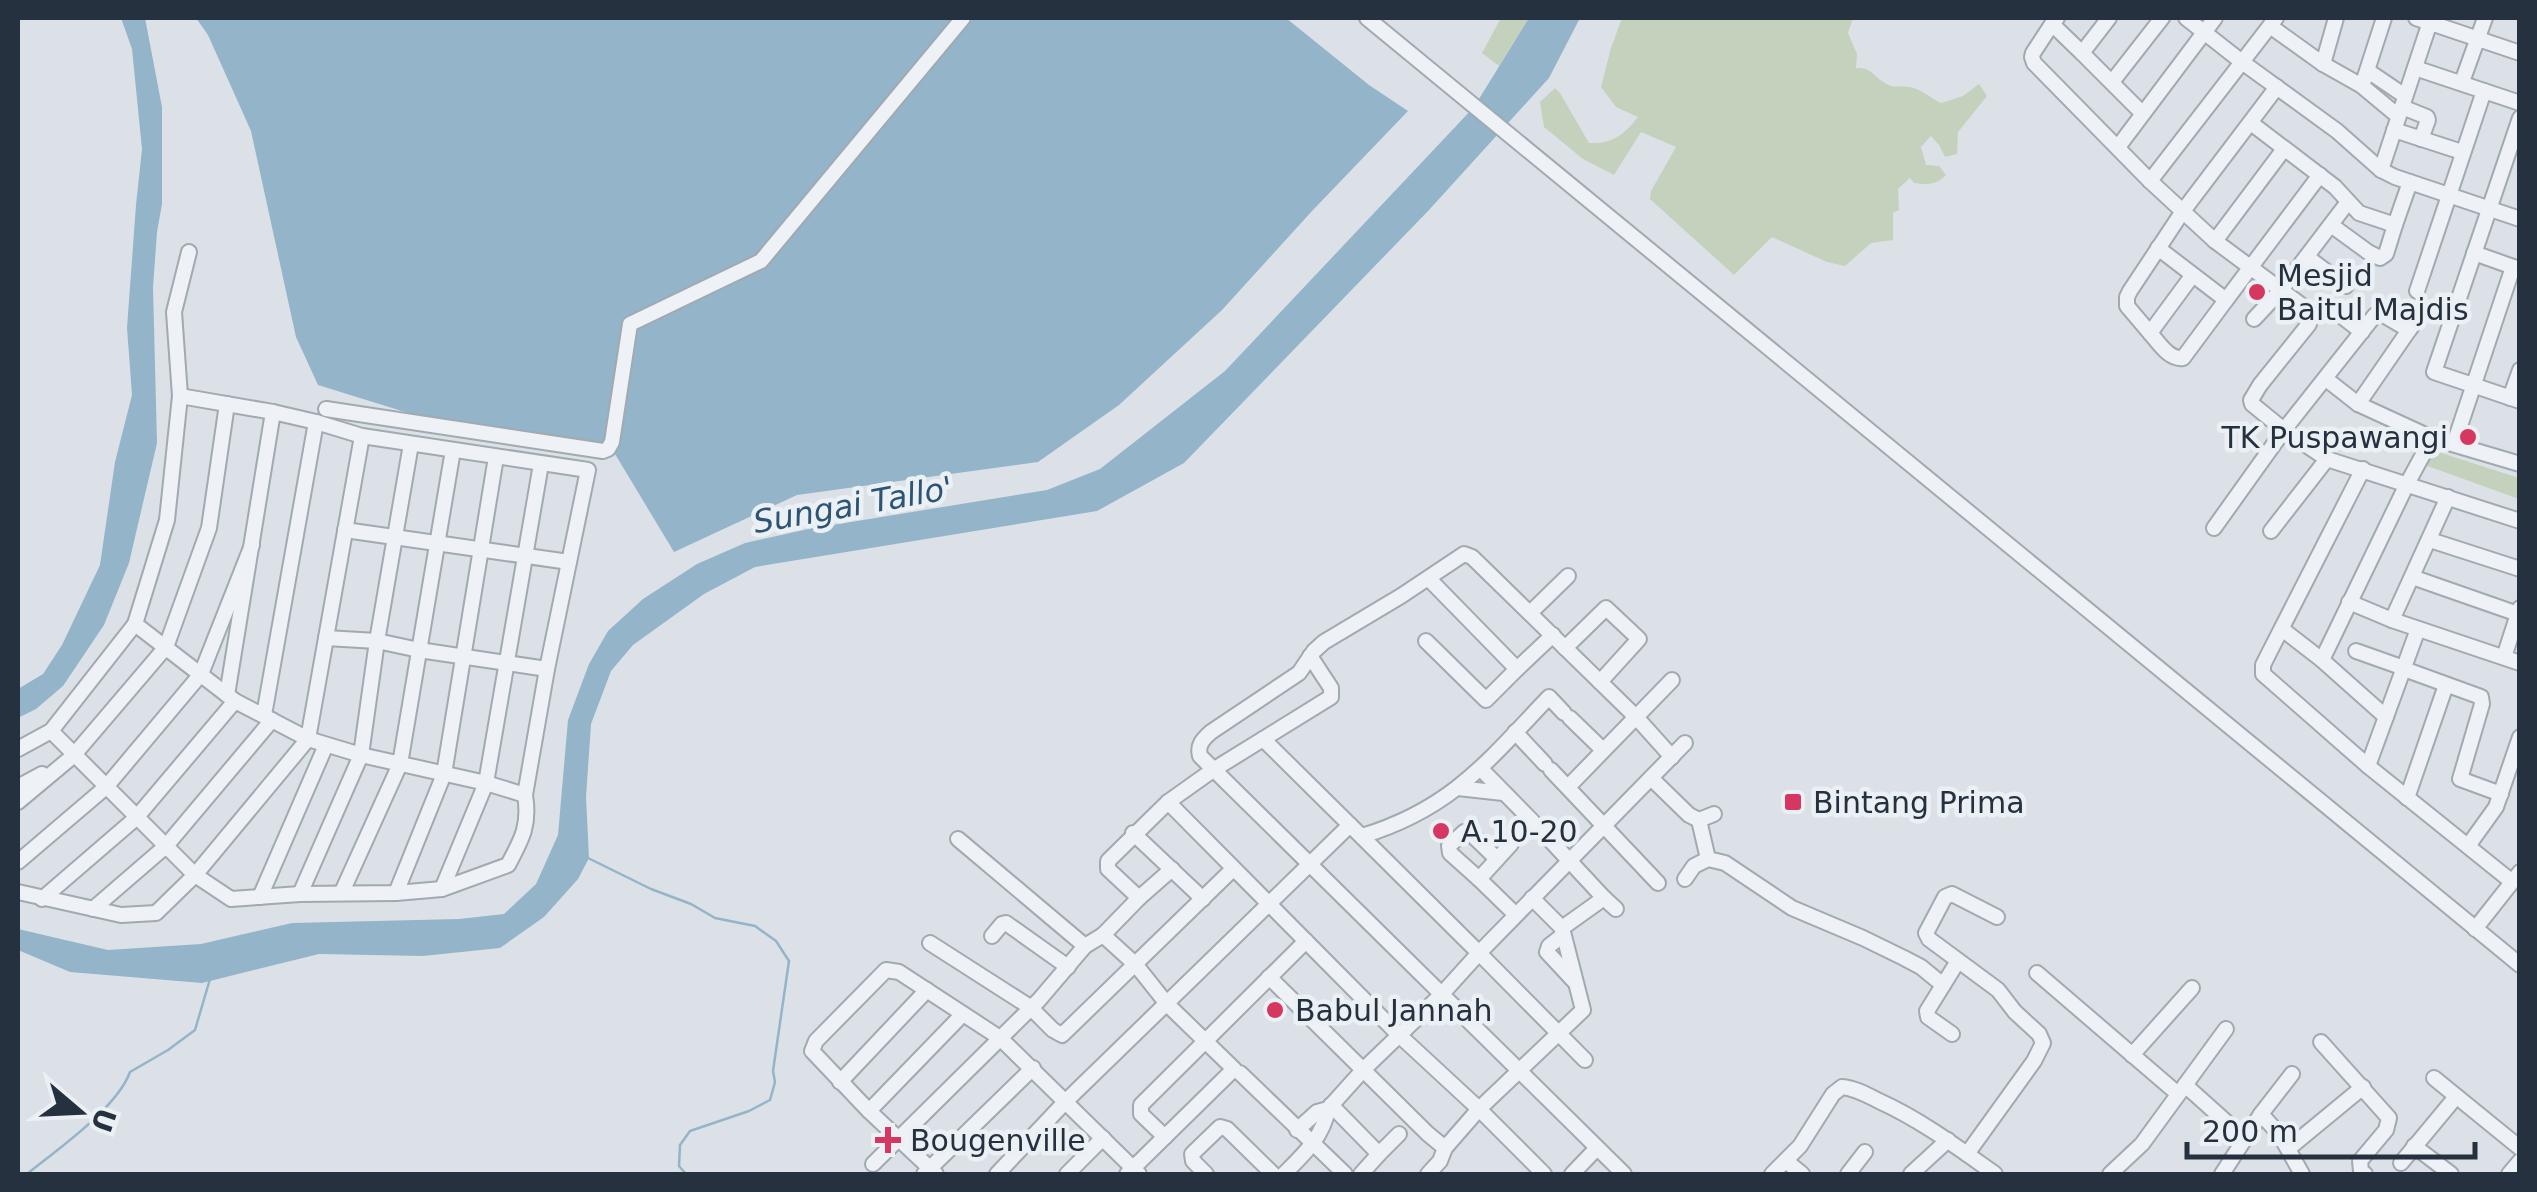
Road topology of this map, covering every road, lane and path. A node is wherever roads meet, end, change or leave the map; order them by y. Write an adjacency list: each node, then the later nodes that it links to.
1 (963, 18): 73 (street)
2 (1366, 18): 205 (street)
3 (2110, 18): 15 (street)
4 (2162, 18): 21 (street)
5 (2186, 18): 13 (street)
6 (2215, 18): 13 (street)
7 (2384, 18): 20 (street)
8 (2484, 18): 14 (street)
9 (2332, 19): 18 (street)
10 (2423, 20): 14 (street); 19 (street)
11 (2055, 21): 15 (street); 32 (street)
12 (2273, 22): 17 (street); 18 (street)
13 (2204, 31): 17 (street); 28 (street)
14 (2478, 38): 16 (street); 22 (street)
15 (2082, 52): 21 (street)
16 (2520, 52)
17 (2242, 62): 24 (street); 37 (street)
18 (2323, 64): 23 (street)
19 (2415, 68): 22 (street); 27 (street)
20 (2368, 71): 23 (street); 27 (street)
21 (2112, 82): 28 (street)
22 (2462, 82): 25 (street)
23 (2362, 86): 27 (street)
24 (2277, 87): 30 (street); 35 (street)
25 (2484, 91): 26 (street); 34 (street)
26 (2520, 103)
27 (2400, 112): 31 (street); 31 (street); 35 (street)
28 (2142, 114): 32 (street)
29 (2520, 118): 41 (street)
30 (2251, 123): 33 (street); 42 (street)
31 (2421, 139): 34 (street)
32 (2118, 146): 37 (street)
33 (2284, 148): 36 (street); 46 (street)
34 (2462, 152): 39 (street)
35 (2381, 170): 38 (street)
36 (2320, 175): 40 (street); 51 (street)
37 (2150, 181): 42 (street)
38 (2410, 182): 39 (street); 45 (street)
39 (2448, 195): 41 (street); 56 (street)
40 (2354, 207): 44 (street); 45 (street)
41 (2488, 209): 43 (street); 49 (street)
42 (2183, 211): 46 (street); 47 (street)
43 (2520, 219)
44 (2332, 224): 45 (street); 50 (street)
45 (2395, 225)
46 (2215, 241): 51 (street)
47 (2158, 248): 53 (street); 63 (street)
48 (189, 252): 67 (street)
49 (2474, 253): 52 (street); 66 (street)
50 (2307, 257): 54 (street); 55 (street)
51 (2250, 268): 55 (street); 57 (street)
52 (2516, 268): 66 (street)
53 (2192, 276): 57 (street); 63 (street)
54 (2346, 286)
55 (2281, 290): 60 (street); 75 (street)
56 (2417, 290)
57 (2226, 300): 63 (street)
58 (2421, 314): 61 (street)
59 (2340, 316): 62 (street)
60 (2254, 320)
61 (2409, 330): 62 (street); 70 (street)
62 (2362, 332): 65 (street)
63 (2150, 334)
64 (2520, 370): 68 (street)
65 (2326, 380): 70 (street); 75 (street)
66 (2472, 386): 68 (street); 79 (street)
67 (180, 396): 69 (street); 107 (street)
68 (2515, 400)
69 (227, 404): 72 (street); 114 (street)
70 (2358, 404): 77 (street)
71 (326, 409): 73 (street)
72 (273, 412): 74 (street); 95 (street)
73 (358, 414): 76 (street)
74 (316, 422): 76 (street); 132 (street)
75 (2284, 430): 82 (street); 89 (street)
76 (359, 435): 78 (street); 90 (street)
77 (2432, 438): 79 (street); 86 (street)
78 (411, 444): 80 (street); 92 (street)
79 (2454, 444): 84 (street)
80 (453, 450): 81 (street); 94 (street)
81 (496, 457): 83 (street); 96 (street)
82 (2327, 459): 85 (street); 91 (street)
83 (541, 464): 97 (street); 98 (street)
84 (2520, 464)
85 (2363, 469): 86 (street); 109 (street)
86 (2406, 484): 87 (street); 103 (street)
87 (2448, 498): 88 (street); 93 (street)
88 (2520, 521)
89 (2214, 528)
90 (345, 530): 92 (street); 111 (street)
91 (2271, 531)
92 (396, 538): 94 (street); 112 (street)
93 (2430, 540): 99 (street); 101 (street)
94 (437, 542): 96 (street); 116 (street)
95 (252, 545): 127 (street); 131 (street)
96 (481, 549): 97 (street); 118 (street)
97 (526, 556): 98 (street); 123 (street)
98 (569, 562): 124 (street)
99 (2520, 569)
100 (1568, 576): 105 (street)
101 (2412, 577): 104 (street); 106 (street)
102 (1428, 579): 105 (street); 119 (street); 126 (street)
103 (2349, 602): 106 (street); 121 (street)
104 (2518, 611): 120 (street)
105 (1530, 613): 110 (street)
106 (2392, 620): 108 (street)
107 (135, 624): 114 (street); 135 (street)
108 (2418, 628): 120 (street); 125 (street)
109 (2282, 629): 121 (street); 148 (street)
110 (1553, 635): 115 (street); 126 (street)
111 (326, 638): 112 (street); 138 (street)
112 (377, 640): 116 (street); 144 (street)
113 (1426, 642): 126 (street)
114 (166, 647): 127 (street); 145 (street)
115 (1566, 648): 129 (street); 129 (street)
116 (419, 650): 118 (street); 147 (street)
117 (2356, 651): 125 (street)
118 (464, 656): 123 (street); 151 (street)
119 (1310, 656): 139 (street); 150 (street)
120 (2504, 657): 122 (street)
121 (2322, 660): 134 (street)
122 (2520, 662)
123 (507, 663): 124 (street); 153 (street)
124 (547, 668): 160 (street)
125 (2404, 669): 130 (street); 134 (street)
126 (1517, 670)
127 (201, 674): 131 (street); 154 (street)
128 (1672, 680): 133 (street)
129 (1600, 682): 133 (street)
130 (2446, 685): 159 (street); 161 (street)
131 (232, 698): 132 (street); 165 (street)
132 (268, 717): 138 (street); 174 (street)
133 (1636, 717): 143 (street); 146 (street)
134 (2386, 717): 148 (street)
135 (50, 732): 142 (street); 145 (street)
136 (1515, 732): 143 (street); 149 (street); 155 (street)
137 (2520, 737): 159 (street)
138 (308, 739): 141 (street); 184 (street)
139 (1262, 739): 150 (street); 167 (street)
140 (1685, 743): 146 (street)
141 (326, 745): 144 (street); 194 (street)
142 (18, 749)
143 (1603, 750): 155 (street)
144 (361, 755): 147 (street); 193 (street)
145 (73, 756): 154 (street); 156 (street); 163 (street)
146 (1672, 757): 152 (street)
147 (400, 764): 151 (street); 191 (street)
148 (2368, 766): 161 (street)
149 (1481, 769): 157 (street); 158 (street)
150 (1213, 770): 162 (street); 181 (street)
151 (444, 774): 153 (street); 192 (street)
152 (1652, 778): 166 (street); 168 (street)
153 (486, 783): 160 (street); 189 (street)
154 (106, 787): 165 (street); 180 (street)
155 (1568, 787): 168 (street)
156 (18, 788)
157 (1458, 788): 158 (street); 169 (street)
158 (1503, 793): 178 (street)
159 (2500, 794): 175 (street)
160 (524, 796): 189 (street)
161 (2407, 798): 175 (street)
162 (1171, 800): 170 (street); 183 (street)
163 (18, 802)
164 (1714, 814): 166 (street)
165 (136, 818): 174 (street); 195 (street)
166 (1699, 820): 179 (street)
167 (1350, 824): 171 (street); 181 (street)
168 (1604, 824): 178 (street); 188 (street)
169 (1390, 828): 171 (street); 176 (street)
170 (1134, 833): 182 (street); 196 (street)
171 (1362, 836): 176 (street)
172 (958, 839): 211 (street)
173 (1511, 844): 177 (street)
174 (166, 846): 184 (street); 201 (street)
175 (2468, 846): 186 (street)
176 (1378, 852): 212 (street)
177 (1498, 859): 187 (street); 187 (street)
178 (1570, 859): 197 (street); 198 (street)
179 (1708, 860): 185 (street); 219 (street)
180 (18, 862)
181 (1308, 864): 200 (street); 222 (street)
182 (1172, 868): 196 (street); 199 (street)
183 (1232, 870): 199 (street); 200 (street)
184 (196, 875): 194 (street); 201 (street)
185 (1685, 878)
186 (2516, 878): 205 (street)
187 (1479, 879): 203 (street)
188 (1658, 883)
189 (442, 888): 192 (street)
190 (18, 892): 195 (street)
191 (342, 892): 192 (street); 193 (street)
192 (396, 893)
193 (300, 894): 194 (street)
194 (260, 897)
195 (42, 898): 201 (street)
196 (1138, 898): 207 (street)
197 (1532, 898): 203 (street); 206 (street)
198 (1604, 898): 202 (street); 206 (street)
199 (1203, 899): 214 (street)
200 (1267, 904): 209 (street); 223 (street)
201 (93, 908)
202 (1616, 909)
203 (1515, 914): 212 (street)
204 (1998, 917): 213 (street)
205 (2476, 929): 215 (street)
206 (1562, 931): 227 (street)
207 (1104, 935): 211 (street); 214 (street)
208 (992, 936): 216 (street)
209 (1306, 942): 218 (street); 229 (street)
210 (930, 943): 224 (street)
211 (1086, 946): 216 (street)
212 (1479, 953): 222 (street); 227 (street)
213 (1958, 961): 219 (street); 265 (street)
214 (1136, 965): 223 (street); 224 (street)
215 (2520, 965)
216 (1068, 967): 224 (street)
217 (2036, 973): 233 (street)
218 (1269, 977): 231 (street); 236 (street)
219 (1943, 986): 228 (street)
220 (2192, 988): 233 (street)
221 (926, 990): 225 (street); 241 (street); 241 (street)
222 (1441, 995): 229 (street); 238 (street)
223 (1167, 1004): 231 (street); 245 (street)
224 (1030, 1007): 230 (street)
225 (963, 1014): 230 (street); 248 (street)
226 (2226, 1029): 243 (street)
227 (1559, 1034): 234 (street); 238 (street)
228 (1952, 1034)
229 (1399, 1035): 236 (street); 247 (street)
230 (1000, 1038): 235 (street); 255 (street)
231 (1206, 1039): 237 (street); 252 (street)
232 (2321, 1042): 242 (street)
233 (2132, 1055): 243 (street)
234 (1585, 1060)
235 (1032, 1068): 245 (street); 270 (street)
236 (1364, 1069): 246 (street); 259 (street)
237 (1237, 1071): 250 (street); 252 (street)
238 (1518, 1072): 247 (street); 260 (street)
239 (2292, 1074): 249 (street)
240 (2434, 1078): 244 (street)
241 (840, 1082): 248 (street)
242 (2362, 1087): 261 (street); 291 (street)
243 (2181, 1089): 254 (street); 288 (street)
244 (2455, 1098): 258 (street); 262 (street)
245 (1066, 1101): 253 (street); 272 (street)
246 (1330, 1107): 250 (street); 257 (street); 264 (street)
247 (1478, 1108): 259 (street); 280 (street)
248 (869, 1111): 255 (street)
249 (2260, 1114): 254 (street); 261 (street)
250 (1297, 1130): 257 (street)
251 (1399, 1134): 264 (street)
252 (1165, 1137): 271 (street)
253 (1103, 1138): 271 (street); 273 (street)
254 (2244, 1138): 289 (street)
255 (899, 1140): 269 (street); 270 (street)
256 (1948, 1140): 265 (street); 266 (street); 286 (street)
257 (1314, 1144): 276 (street); 277 (street)
258 (2414, 1146): 268 (street); 292 (street)
259 (1445, 1148): 279 (street)
260 (1596, 1148): 281 (street); 282 (street)
261 (2289, 1148): 290 (street)
262 (2520, 1148)
263 (1865, 1152): 285 (street)
264 (1379, 1154): 278 (street)
265 (1967, 1154): 287 (street)
266 (1786, 1161): 283 (street); 284 (street)
267 (2520, 1161): 293 (street)
268 (2400, 1162)
269 (873, 1164)
270 (930, 1172)
271 (1133, 1172)
272 (997, 1174)
273 (1068, 1174)
274 (1206, 1174): 275 (street)
275 (1273, 1174)
276 (1284, 1174)
277 (1345, 1174)
278 (1361, 1174)
279 (1428, 1174)
280 (1544, 1174)
281 (1572, 1174)
282 (1624, 1174)
283 (1772, 1174)
284 (1802, 1174)
285 (1848, 1174)
286 (1911, 1174)
287 (1995, 1174)
288 (2110, 1174)
289 (2222, 1174)
290 (2302, 1174)
291 (2365, 1174)
292 (2452, 1174)
293 (2509, 1174)

